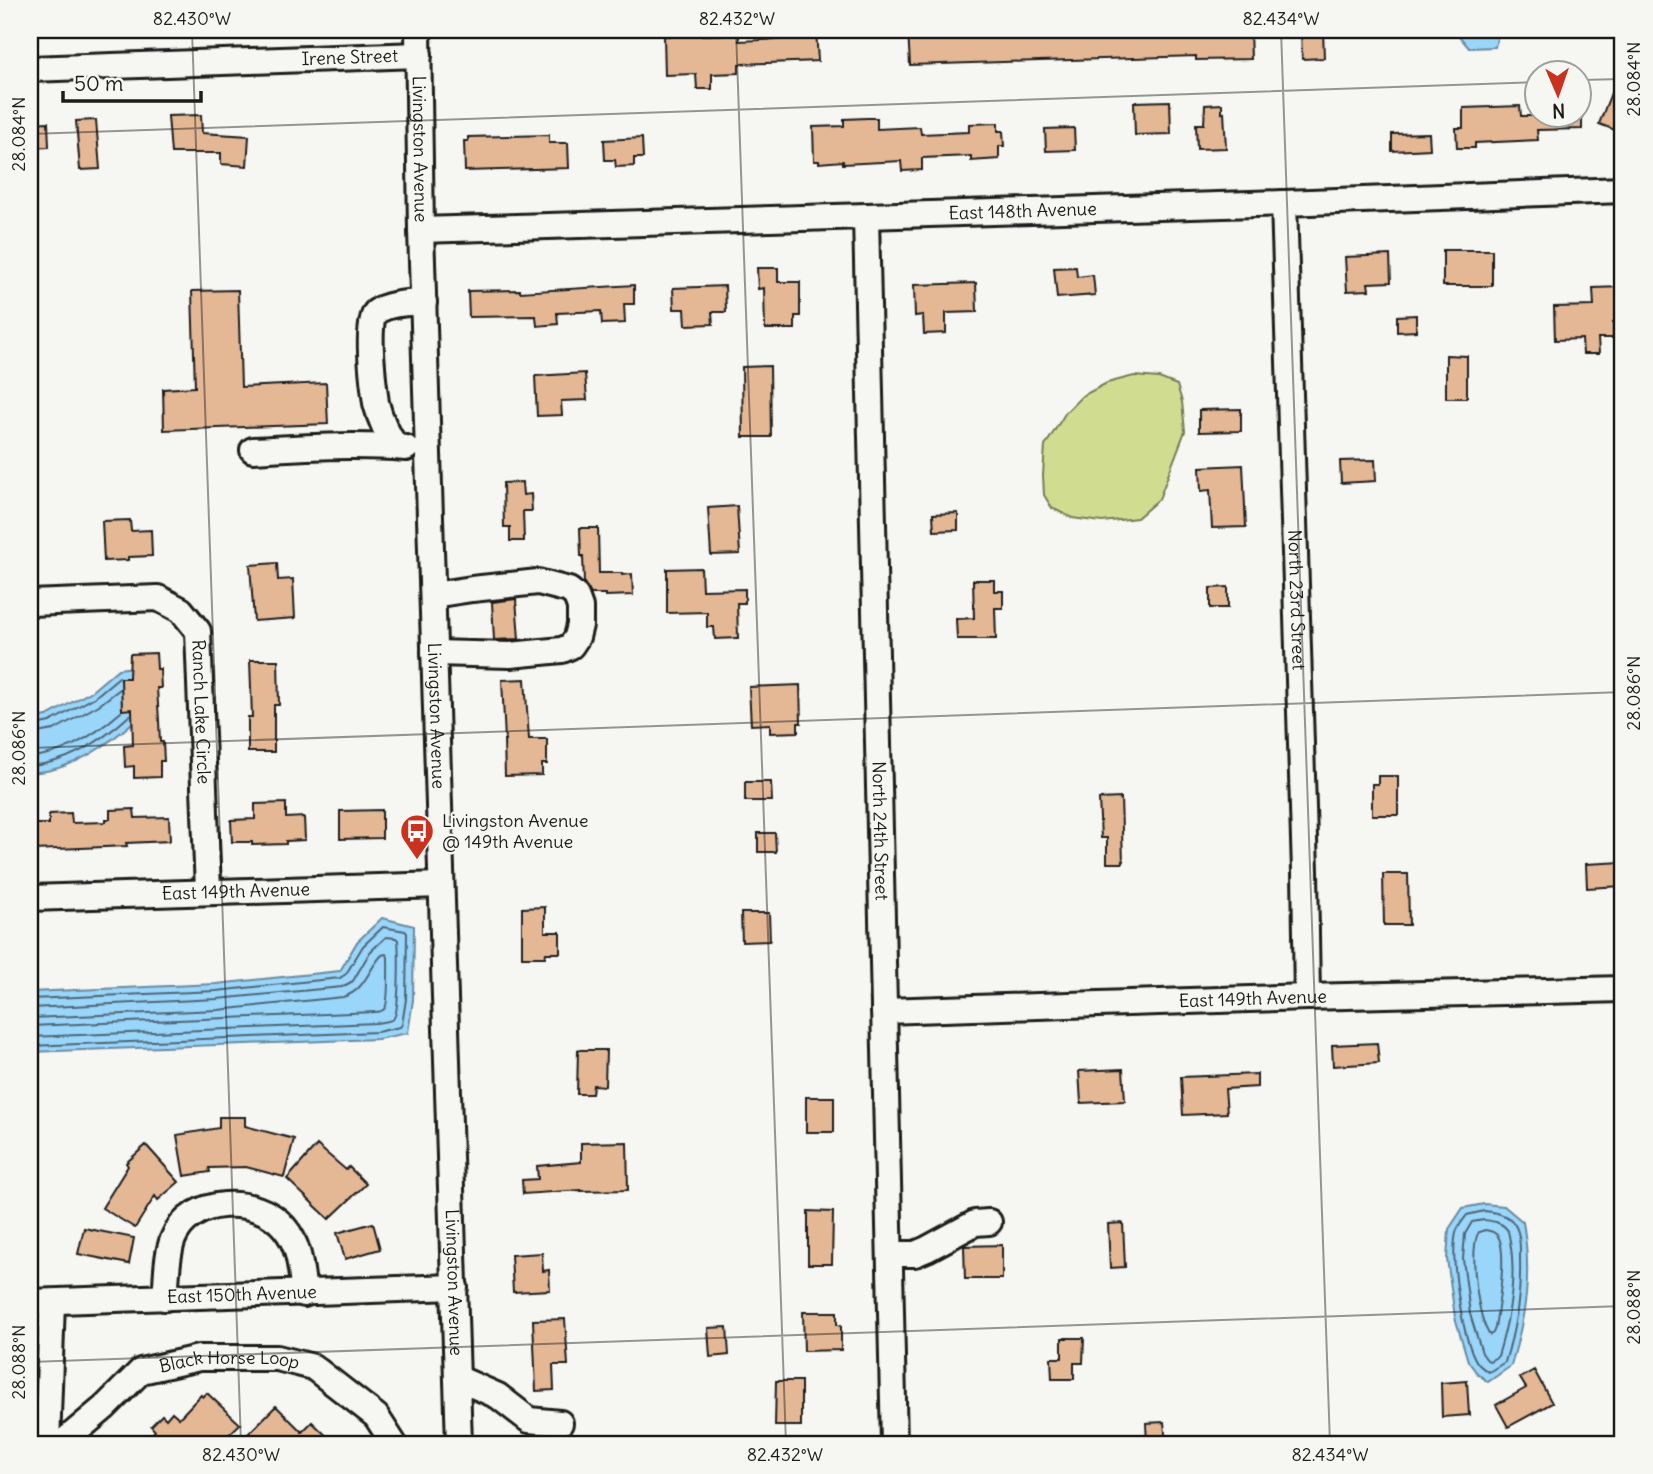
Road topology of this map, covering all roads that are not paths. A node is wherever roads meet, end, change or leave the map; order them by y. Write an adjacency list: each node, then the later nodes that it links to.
1 (418, 30): 2 (street, Livingston Avenue)
2 (419, 55): 3 (street, Irene Street); 7 (street, Livingston Avenue)
3 (30, 69)
4 (1623, 190): 5 (street, East 148th Avenue)
5 (1284, 203): 6 (street, East 148th Avenue); 19 (street, North 23rd Street)
6 (866, 217): 7 (street, East 148th Avenue); 20 (street, North 24th Street)
7 (421, 230): 8 (street, Livingston Avenue)
8 (424, 302): 9 (street); 11 (street, Livingston Avenue)
9 (396, 447): 10 (street); 11 (street)
10 (253, 450)
11 (428, 450): 12 (street, Livingston Avenue)
12 (433, 595): 14 (street, Livingston Avenue); 14 (street)
13 (30, 603): 16 (street, Ranch Lake Circle)
14 (434, 653): 15 (street, Livingston Avenue)
15 (442, 885): 16 (street, East 149th Avenue); 23 (street, Livingston Avenue)
16 (208, 891): 17 (street, East 149th Avenue)
17 (30, 898)
18 (1623, 989): 19 (street, East 149th Avenue)
19 (1307, 997): 20 (street, East 149th Avenue)
20 (884, 1011): 22 (street, North 24th Street)
21 (989, 1222): 22 (street)
22 (890, 1254): 33 (street, North 24th Street)
23 (455, 1287): 24 (street, East 150th Avenue); 27 (street, Livingston Avenue)
24 (304, 1294): 25 (street, East 150th Avenue); 25 (street)
25 (165, 1298): 26 (street, East 150th Avenue)
26 (41, 1302): 29 (street)
27 (457, 1378): 28 (street); 32 (street, Livingston Avenue)
28 (560, 1423)
29 (47, 1444)
30 (61, 1444): 31 (street, Black Horse Loop)
31 (394, 1444)
32 (459, 1444)
33 (894, 1444)

